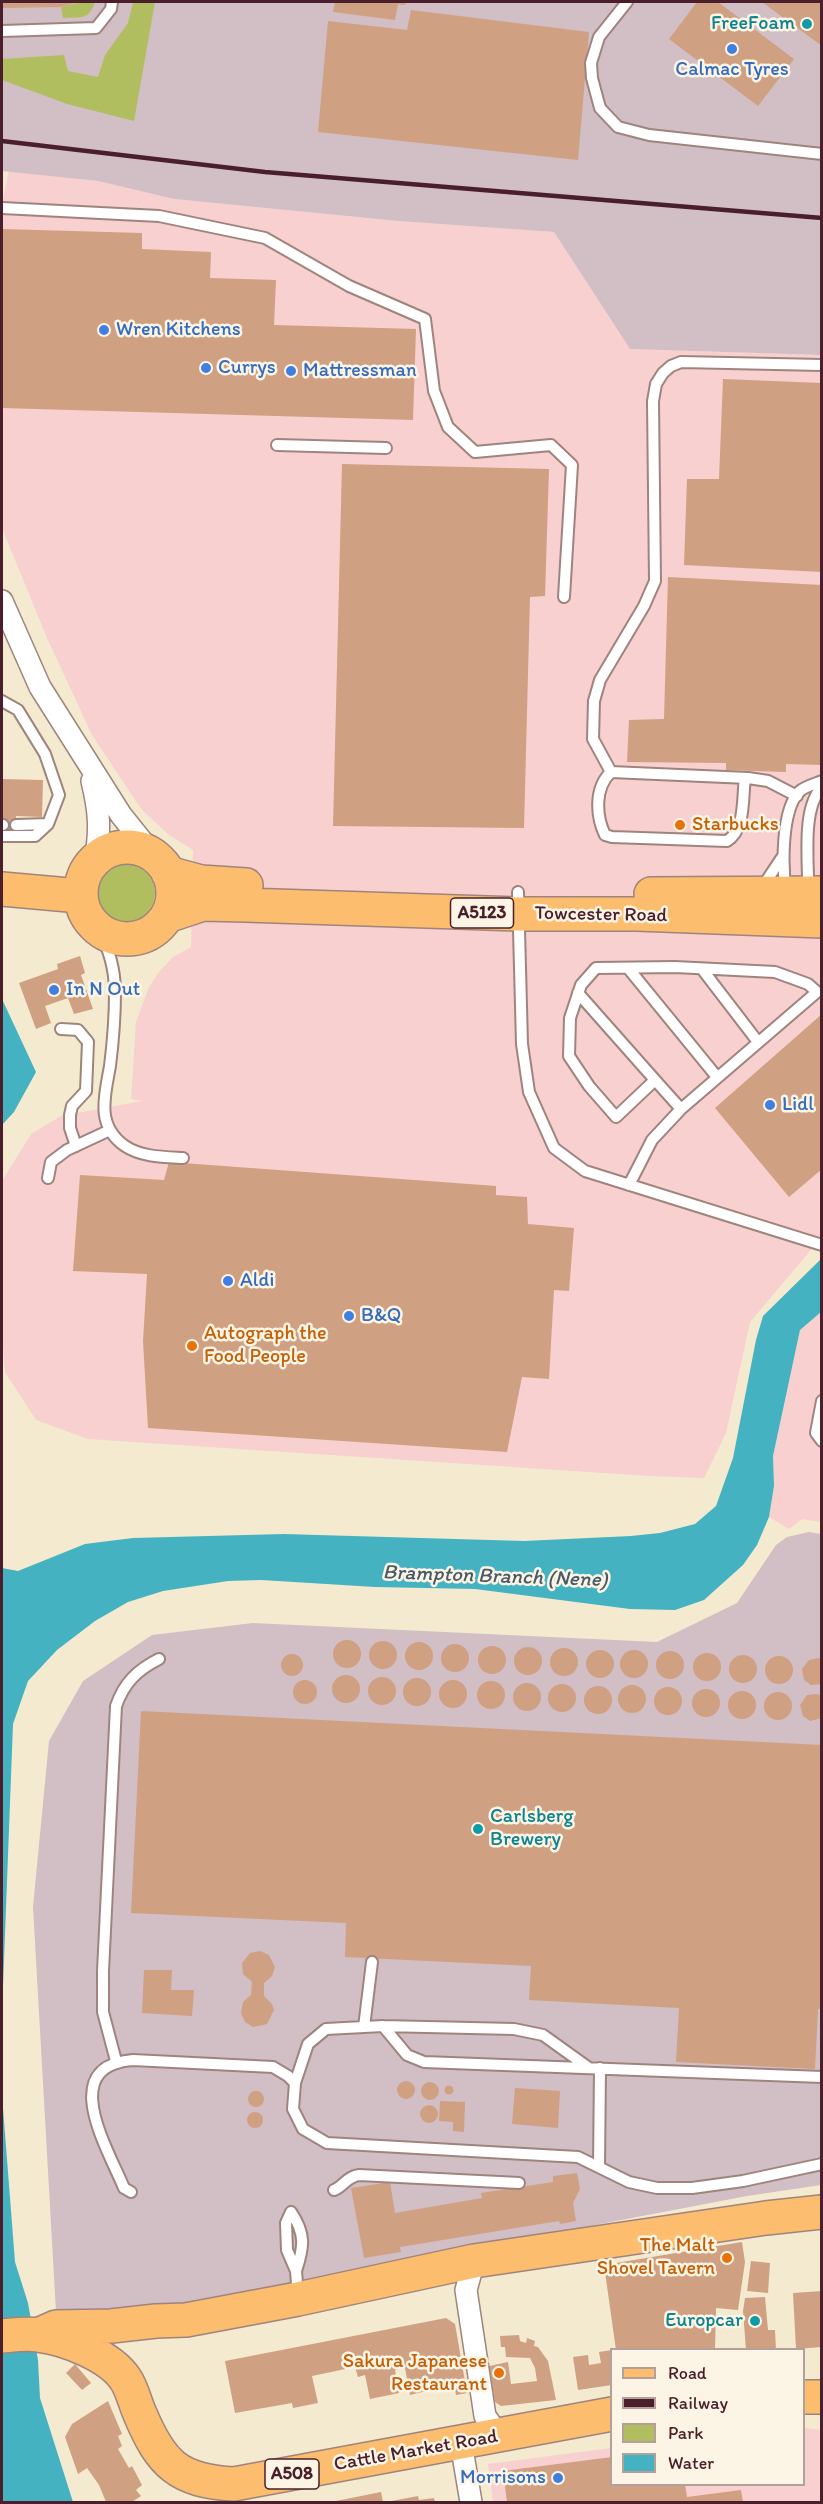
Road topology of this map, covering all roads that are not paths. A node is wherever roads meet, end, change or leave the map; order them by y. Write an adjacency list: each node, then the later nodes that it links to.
1 (112, 2): 3 (lane)
2 (627, 2): 4 (lane)
3 (2, 31)
4 (822, 154)
5 (2, 208): 9 (lane)
6 (822, 365): 13 (lane)
7 (277, 445): 8 (lane)
8 (386, 448)
9 (564, 597)
10 (2, 604): 12 (street)
11 (2, 701): 17 (lane)
12 (87, 763): 21 (street); 22 (street)
13 (611, 772): 14 (lane); 14 (lane)
14 (745, 778): 16 (lane)
15 (819, 784): 16 (lane); 27 (lane)
16 (797, 796): 20 (lane)
17 (48, 824): 18 (lane); 19 (lane)
18 (16, 825)
19 (2, 828)
20 (784, 855): 24 (lane); 27 (lane)
21 (95, 860): 22 (main road, A5123); 25 (main road)
22 (160, 864): 26 (main road, Towcester Road / A5123); 28 (main road)
23 (3, 889): 25 (main road)
24 (672, 894): 26 (main road, Towcester Road / A5123); 27 (main road, Towcester Road / A5123)
25 (81, 896): 29 (main road)
26 (518, 903): 27 (main road, Towcester Road / A5123); 28 (main road, Towcester Road / A5123); 42 (lane)
27 (809, 906)
28 (167, 915): 29 (main road, A5123)
29 (100, 930): 38 (lane)
30 (628, 968): 31 (lane); 32 (lane); 35 (lane)
31 (702, 969): 34 (lane); 34 (lane)
32 (578, 993): 36 (lane); 36 (lane)
33 (61, 1029): 39 (lane)
34 (758, 1042): 35 (lane)
35 (717, 1077): 37 (lane)
36 (655, 1080): 37 (lane)
37 (681, 1109): 42 (lane)
38 (110, 1130): 39 (lane); 40 (lane)
39 (76, 1146): 41 (lane)
40 (183, 1158)
41 (48, 1178)
42 (629, 1185): 43 (lane)
43 (820, 1244)
44 (822, 1401): 45 (lane)
45 (822, 1441)
46 (159, 1659): 50 (lane)
47 (372, 1962): 49 (lane)
48 (383, 2026): 49 (lane); 51 (lane); 51 (lane)
49 (364, 2027): 53 (lane)
50 (116, 2061): 53 (lane); 58 (lane)
51 (594, 2068): 52 (lane); 55 (lane)
52 (822, 2078)
53 (294, 2084): 55 (lane)
54 (822, 2164): 55 (lane)
55 (599, 2166)
56 (519, 2183): 57 (lane)
57 (334, 2190)
58 (131, 2192)
59 (822, 2212): 60 (main road, A508)
60 (474, 2261): 61 (main road, A508); 69 (street)
61 (297, 2285): 61 (lane); 62 (main road, A508)
62 (156, 2321): 63 (main road, A508); 65 (main road, A508)
63 (38, 2335): 64 (main road, A508); 65 (main road, Cattle Market Road / A508)
64 (2, 2336)
65 (126, 2379): 70 (main road, Cattle Market Road / A508)
66 (805, 2397): 67 (main road)
67 (822, 2397)
68 (610, 2414): 69 (main road, Cattle Market Road / A508)
69 (499, 2436): 70 (main road, Cattle Market Road / A508)
70 (461, 2444): 71 (street)
71 (471, 2502)

